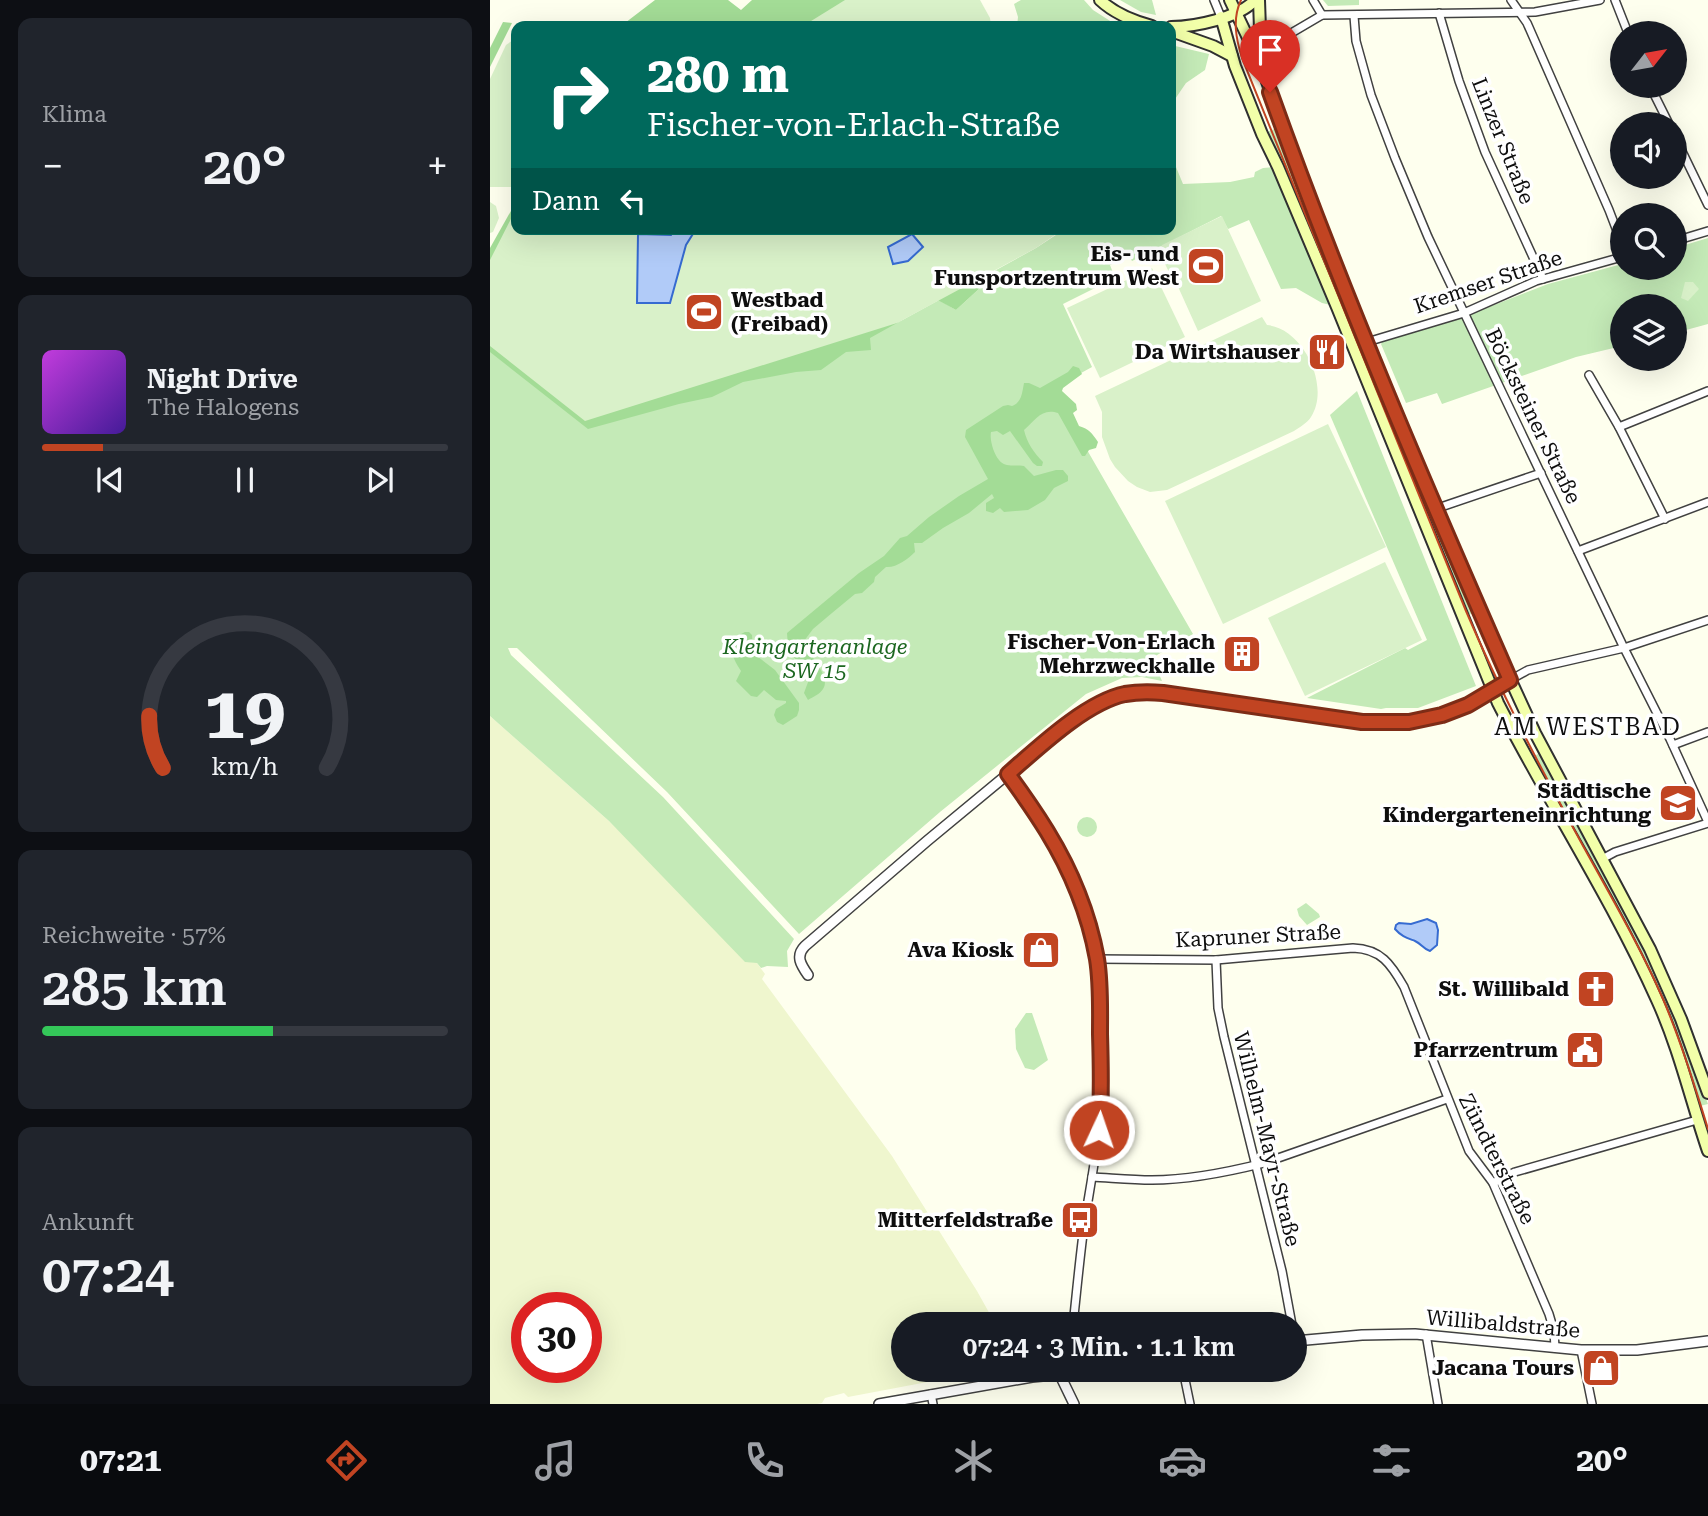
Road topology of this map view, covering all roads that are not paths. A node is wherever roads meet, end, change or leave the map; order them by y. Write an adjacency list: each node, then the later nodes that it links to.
1 (1100, 0): 16 (main road)
2 (1214, 0): 14 (street)
3 (1229, 0): 14 (main road); 15 (main road)
4 (1244, 0): 15 (main road)
5 (1257, 0): 15 (main road); 20 (main road)
6 (1314, 0): 12 (street)
7 (1511, 0): 10 (street)
8 (1600, 0): 10 (street)
9 (1615, 0): 17 (street)
10 (1518, 12): 11 (street); 25 (street)
11 (1439, 13): 13 (street); 29 (street, Linzer Straße)
12 (1322, 15): 13 (street); 20 (street)
13 (1354, 16): 30 (street, Böcksteiner Straße)
14 (1221, 17): 15 (main road); 18 (main road); 21 (main road)
15 (1238, 17): 22 (main road)
16 (1136, 21)
17 (1623, 21)
18 (1176, 28)
19 (1176, 31): 21 (main road)
20 (1260, 47): 22 (main road)
21 (1232, 56): 43 (main road)
22 (1261, 65): 31 (main road)
23 (1687, 161): 24 (street)
24 (1708, 205)
25 (1610, 213)
26 (1708, 231): 27 (street)
27 (1687, 237)
28 (1610, 260): 29 (street, Kremser Straße)
29 (1543, 279): 30 (street, Kremser Straße)
30 (1464, 313): 31 (street, Kremser Straße); 35 (street, Böcksteiner Straße)
31 (1367, 342): 37 (main road)
32 (1589, 375): 34 (street)
33 (1708, 391): 34 (street)
34 (1619, 427): 38 (street)
35 (1541, 472): 37 (street); 39 (street, Böcksteiner Straße)
36 (1708, 502): 38 (street)
37 (1435, 509): 42 (main road)
38 (1665, 519): 39 (street)
39 (1578, 551): 41 (street, Böcksteiner Straße)
40 (1708, 620): 41 (street)
41 (1624, 648): 42 (street); 45 (street, Böcksteiner Straße)
42 (1510, 680): 43 (street); 48 (main road)
43 (1492, 690): 46 (street); 55 (main road)
44 (1708, 732): 45 (street)
45 (1673, 745): 47 (street, Böcksteiner Straße)
46 (1008, 774): 49 (street); 51 (street)
47 (1708, 823): 48 (street)
48 (1602, 859): 53 (main road)
49 (1097, 959): 50 (street, Kapruner Straße); 58 (street)
50 (1216, 960): 52 (street, Kapruner Straße); 57 (street, Wilhelm-Mayr-Straße)
51 (808, 975)
52 (1404, 987): 54 (street, Zündterstraße)
53 (1708, 1093)
54 (1447, 1100): 57 (street); 59 (street, Zündterstraße)
55 (1697, 1120): 56 (main road); 59 (street)
56 (1708, 1151)
57 (1256, 1165): 58 (street); 61 (street, Wilhelm-Mayr-Straße)
58 (1093, 1177): 60 (street)
59 (1493, 1183): 65 (street, Zündterstraße)
60 (1074, 1312)
61 (1290, 1312)
62 (1426, 1334): 63 (street, Willibaldstraße); 65 (street, Willibaldstraße); 75 (street)
63 (1307, 1339)
64 (1708, 1341): 66 (street, Willibaldstraße)
65 (1555, 1348): 66 (street, Willibaldstraße)
66 (1581, 1350): 76 (street)
67 (1002, 1382): 70 (street)
68 (1064, 1382): 73 (street)
69 (1185, 1382): 74 (street)
70 (931, 1394): 71 (street); 72 (street)
71 (879, 1404)
72 (933, 1404)
73 (1074, 1404)
74 (1190, 1404)
75 (1438, 1404)
76 (1592, 1404)

